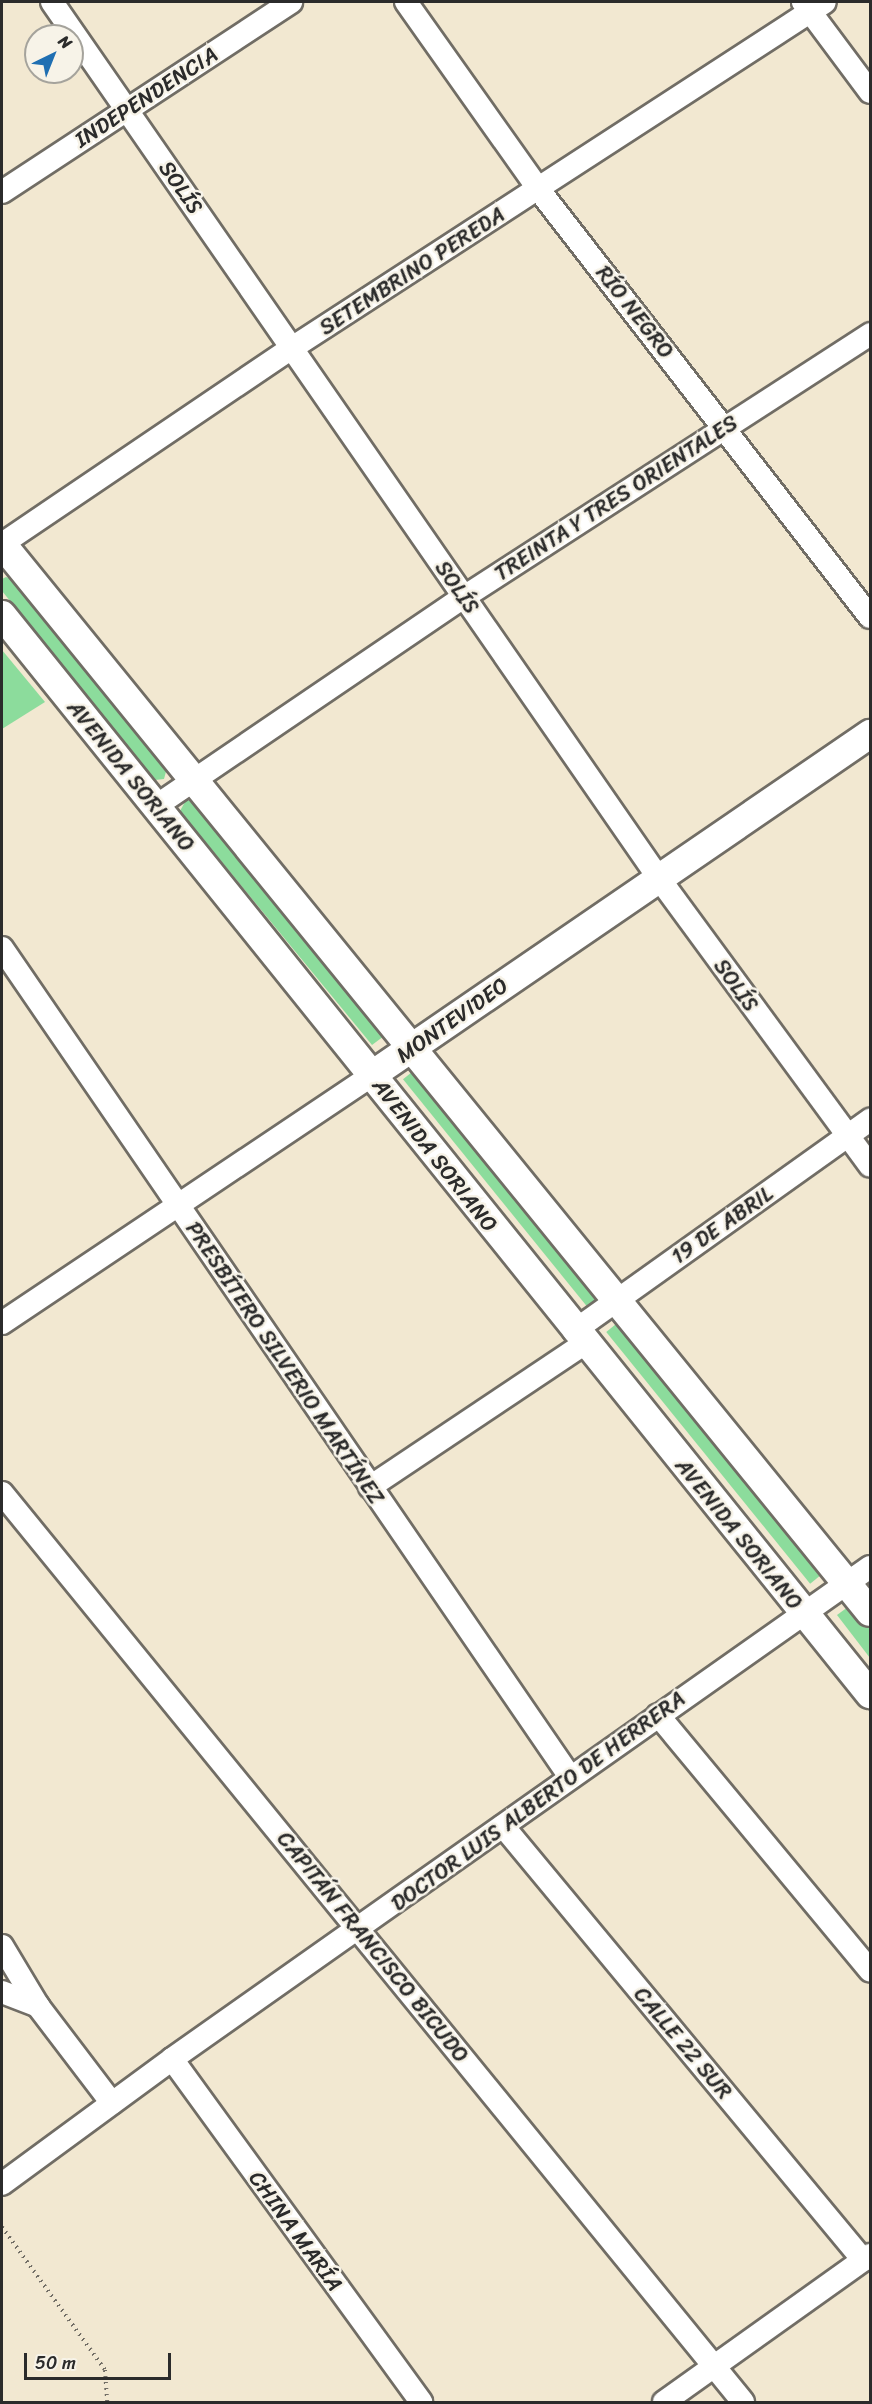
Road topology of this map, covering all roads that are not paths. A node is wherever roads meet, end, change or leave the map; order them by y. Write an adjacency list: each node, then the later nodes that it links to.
1 (52, 2): 6 (street, SOLÍS)
2 (291, 2): 6 (street, INDEPENDENCIA)
3 (406, 2): 7 (street, RÍO NEGRO)
4 (812, 5): 5 (street); 7 (street, SETEMBRINO PEREDA)
5 (870, 92)
6 (128, 109): 8 (street, INDEPENDENCIA); 10 (street, SOLÍS)
7 (539, 190): 10 (street, SETEMBRINO PEREDA); 11 (street, RÍO NEGRO)
8 (2, 192)
9 (870, 334): 11 (street, TREINTA Y TRES ORIENTALES)
10 (292, 348): 12 (street, SETEMBRINO PEREDA); 13 (street, SOLÍS)
11 (725, 426): 13 (street, TREINTA Y TRES ORIENTALES); 15 (street, RÍO NEGRO)
12 (2, 544): 17 (street, AVENIDA SORIANO)
13 (464, 597): 17 (street, TREINTA Y TRES ORIENTALES); 19 (street, SOLÍS)
14 (2, 615): 18 (street, AVENIDA SORIANO)
15 (870, 617)
16 (870, 734): 19 (street, MONTEVIDEO)
17 (194, 779): 18 (street, TREINTA Y TRES ORIENTALES); 21 (street, AVENIDA SORIANO)
18 (156, 806): 22 (street, AVENIDA SORIANO)
19 (658, 877): 21 (street, MONTEVIDEO); 24 (street, SOLÍS)
20 (2, 948): 26 (street, PRESBÍTERO SILVERIO MARTÍNEZ)
21 (411, 1048): 22 (street, MONTEVIDEO); 27 (street, AVENIDA SORIANO)
22 (372, 1075): 26 (street, MONTEVIDEO); 29 (street, AVENIDA SORIANO)
23 (870, 1120): 24 (street, 19 DE ABRIL)
24 (847, 1136): 25 (street, SOLÍS); 27 (street, 19 DE ABRIL)
25 (870, 1166)
26 (175, 1204): 28 (street, MONTEVIDEO); 30 (street, PRESBÍTERO SILVERIO MARTÍNEZ)
27 (616, 1300): 29 (street, 19 DE ABRIL); 33 (street, AVENIDA SORIANO)
28 (2, 1323)
29 (580, 1337): 30 (street, 19 DE ABRIL); 35 (street, AVENIDA SORIANO)
30 (370, 1487): 38 (street, PRESBÍTERO SILVERIO MARTÍNEZ)
31 (2, 1493): 40 (street, CAPITÁN FRANCISCO BICUDO)
32 (870, 1567): 33 (street, DOCTOR LUIS ALBERTO DE HERRERA)
33 (847, 1583): 34 (street, AVENIDA SORIANO); 35 (street, DOCTOR LUIS ALBERTO DE HERRERA)
34 (870, 1612)
35 (804, 1613): 36 (street, AVENIDA SORIANO); 37 (street, DOCTOR LUIS ALBERTO DE HERRERA)
36 (870, 1694)
37 (657, 1715): 38 (street, DOCTOR LUIS ALBERTO DE HERRERA); 42 (street)
38 (570, 1777): 39 (street, DOCTOR LUIS ALBERTO DE HERRERA)
39 (503, 1826): 40 (street, DOCTOR LUIS ALBERTO DE HERRERA); 48 (street, CALLE 22 SUR)
40 (358, 1929): 45 (street, DOCTOR LUIS ALBERTO DE HERRERA); 49 (street, CAPITÁN FRANCISCO BICUDO)
41 (2, 1946): 44 (street)
42 (870, 1970)
43 (2, 1992): 44 (street)
44 (38, 2006): 46 (street)
45 (172, 2059): 46 (street, DOCTOR LUIS ALBERTO DE HERRERA); 50 (street, CHINA MARÍA)
46 (112, 2103): 47 (street, DOCTOR LUIS ALBERTO DE HERRERA)
47 (2, 2184)
48 (867, 2257): 49 (street)
49 (714, 2368): 51 (street); 52 (street, CAPITÁN FRANCISCO BICUDO)
50 (421, 2403)
51 (664, 2403)
52 (743, 2403)

